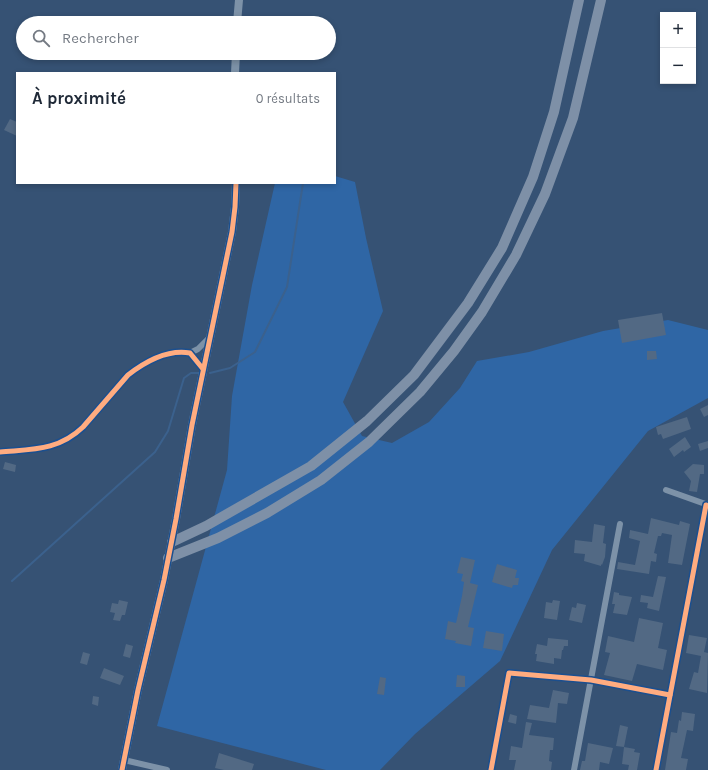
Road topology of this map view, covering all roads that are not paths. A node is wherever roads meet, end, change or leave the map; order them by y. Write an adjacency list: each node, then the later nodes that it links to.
1 (239, 0): 4 (street)
2 (579, 0): 15 (highway)
3 (601, 0): 16 (highway)
4 (238, 16)
5 (236, 60): 6 (street)
6 (235, 72)
7 (236, 184): 8 (street)
8 (210, 336): 9 (street); 10 (street)
9 (190, 353): 10 (street); 11 (street)
10 (203, 370): 15 (street)
11 (0, 452)
12 (666, 490): 13 (street)
13 (707, 505): 18 (street)
14 (620, 524): 17 (street)
15 (172, 542): 16 (street)
16 (168, 558): 19 (street)
17 (591, 680): 18 (street); 22 (street); 23 (street)
18 (670, 695): 24 (street)
19 (124, 760): 20 (street); 21 (street)
20 (122, 770)
21 (167, 770)
22 (491, 770)
23 (574, 770)
24 (656, 770)

